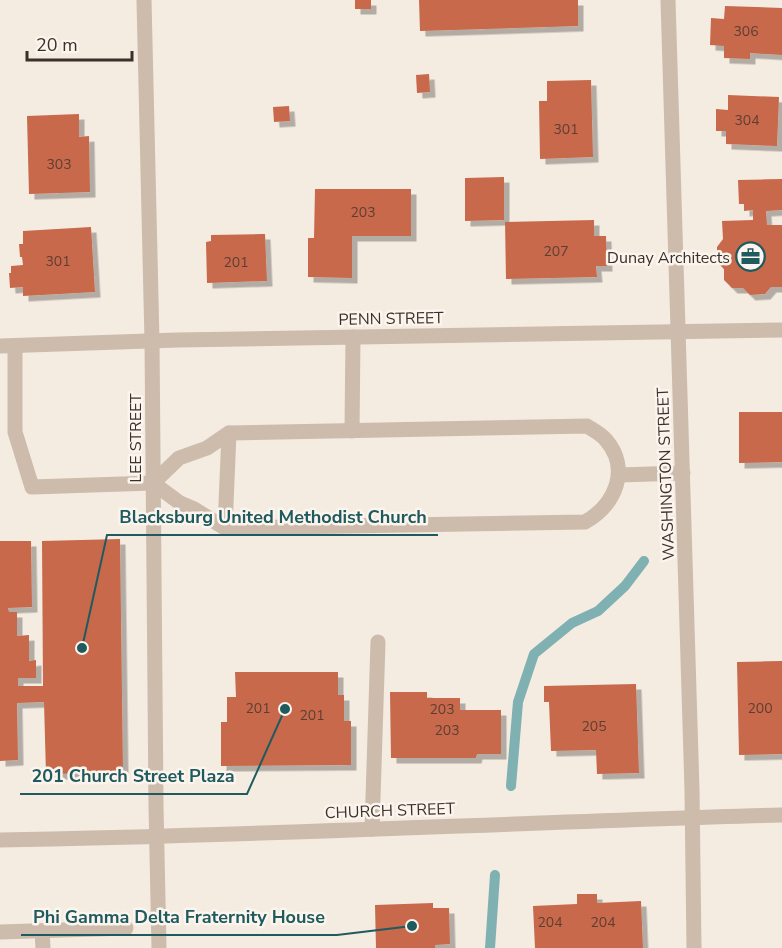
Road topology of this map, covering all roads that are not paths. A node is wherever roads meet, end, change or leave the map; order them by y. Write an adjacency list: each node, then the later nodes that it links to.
1 (144, 0): 6 (street, LEE STREET)
2 (668, 0): 4 (street, WASHINGTON STREET)
3 (782, 330): 4 (street, PENN STREET)
4 (679, 331): 5 (street, PENN STREET); 10 (street, WASHINGTON STREET)
5 (353, 337): 6 (street, PENN STREET); 8 (street)
6 (152, 341): 7 (street, PENN STREET); 12 (street, LEE STREET)
7 (8, 346): 12 (street)
8 (352, 431): 9 (street); 11 (street)
9 (229, 433): 12 (street); 13 (street)
10 (683, 473): 11 (street); 16 (street, WASHINGTON STREET)
11 (619, 475): 13 (street)
12 (153, 483): 13 (street); 18 (street, LEE STREET)
13 (225, 528)
14 (378, 642): 17 (street)
15 (782, 815): 16 (street, CHURCH STREET)
16 (692, 817): 17 (street, CHURCH STREET); 25 (street, WASHINGTON STREET)
17 (372, 829): 18 (street, CHURCH STREET)
18 (156, 837): 19 (street, CHURCH STREET); 24 (street, LEE STREET)
19 (0, 840)
20 (126, 928): 21 (street)
21 (42, 931): 22 (street); 23 (street)
22 (0, 932)
23 (43, 948)
24 (159, 948)
25 (694, 948)

